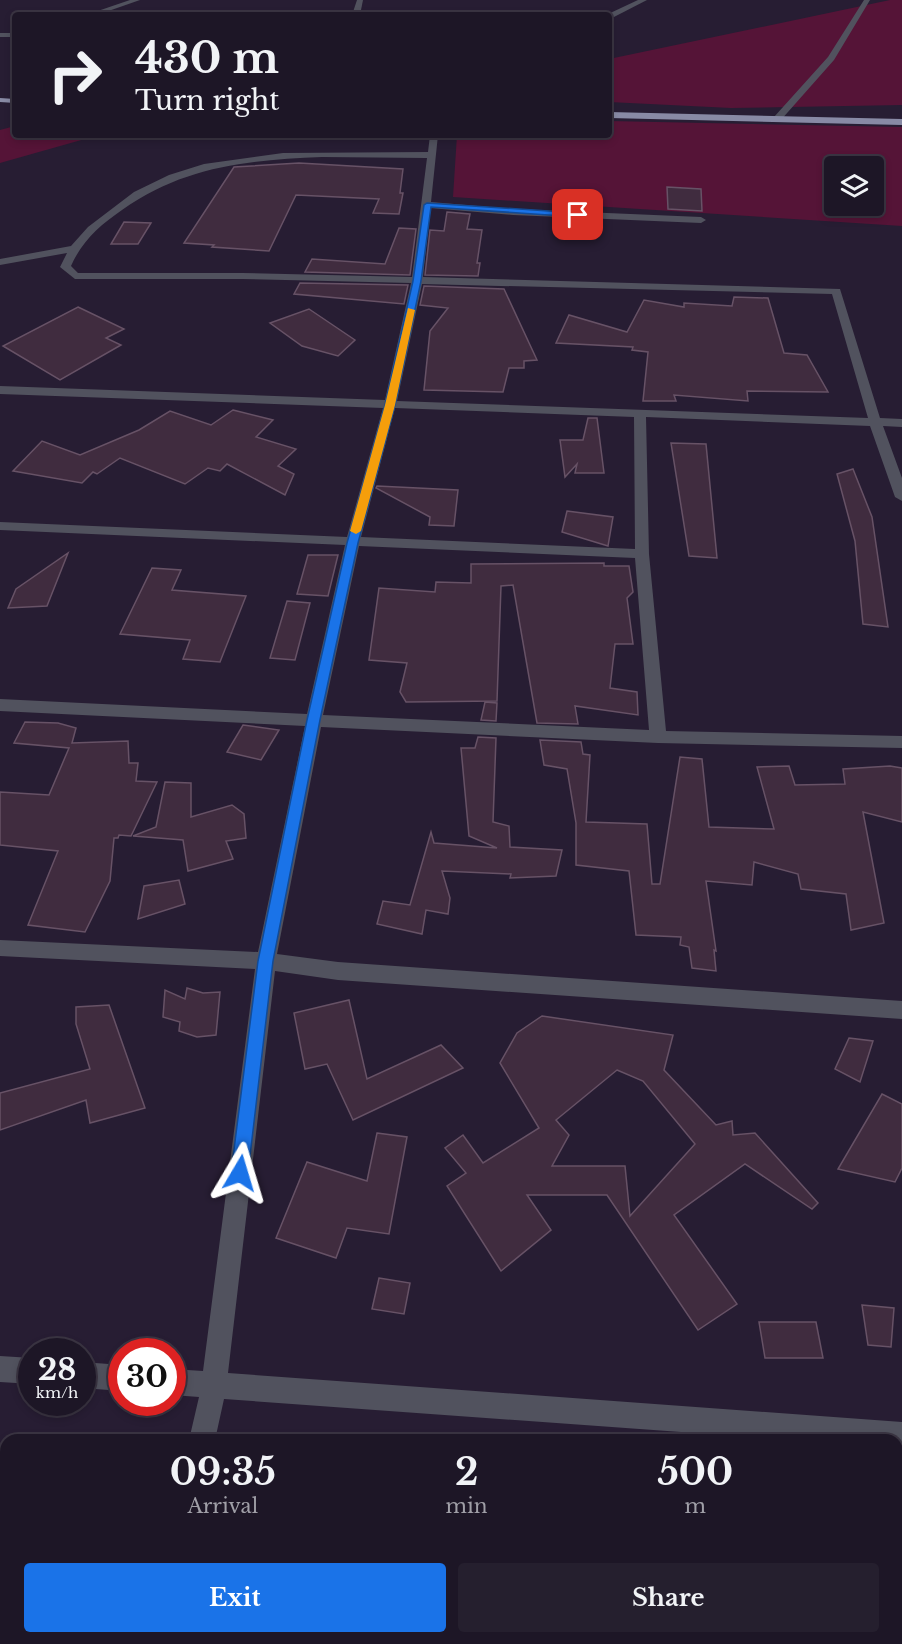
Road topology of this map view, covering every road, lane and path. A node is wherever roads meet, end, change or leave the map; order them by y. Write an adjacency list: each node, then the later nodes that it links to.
1 (137, 0): 4 (street)
2 (644, 0): 5 (street)
3 (867, 0): 7 (street)
4 (99, 12)
5 (612, 15)
6 (612, 115): 7 (highway)
7 (777, 119): 8 (highway)
8 (902, 122)
9 (434, 138): 10 (street)
10 (433, 155): 11 (street); 13 (street)
11 (427, 205): 12 (street); 15 (street)
12 (701, 220)
13 (72, 249): 14 (street); 15 (street)
14 (0, 262)
15 (417, 281): 17 (street); 19 (street)
16 (0, 390): 17 (street)
17 (390, 405): 18 (street); 23 (street)
18 (640, 412): 19 (street); 24 (street)
19 (875, 422): 20 (street); 21 (street)
20 (902, 423)
21 (902, 497)
22 (0, 526): 23 (street)
23 (353, 543): 24 (street); 26 (street)
24 (642, 554): 27 (street)
25 (0, 705): 26 (street)
26 (314, 720): 27 (street); 30 (street)
27 (658, 737): 28 (street)
28 (902, 742)
29 (0, 948): 30 (street)
30 (266, 961): 31 (street); 35 (street)
31 (902, 1010)
32 (0, 1369): 33 (street)
33 (18, 1370)
34 (186, 1383): 35 (street)
35 (214, 1385): 36 (street); 37 (street)
36 (203, 1434)
37 (888, 1434)

